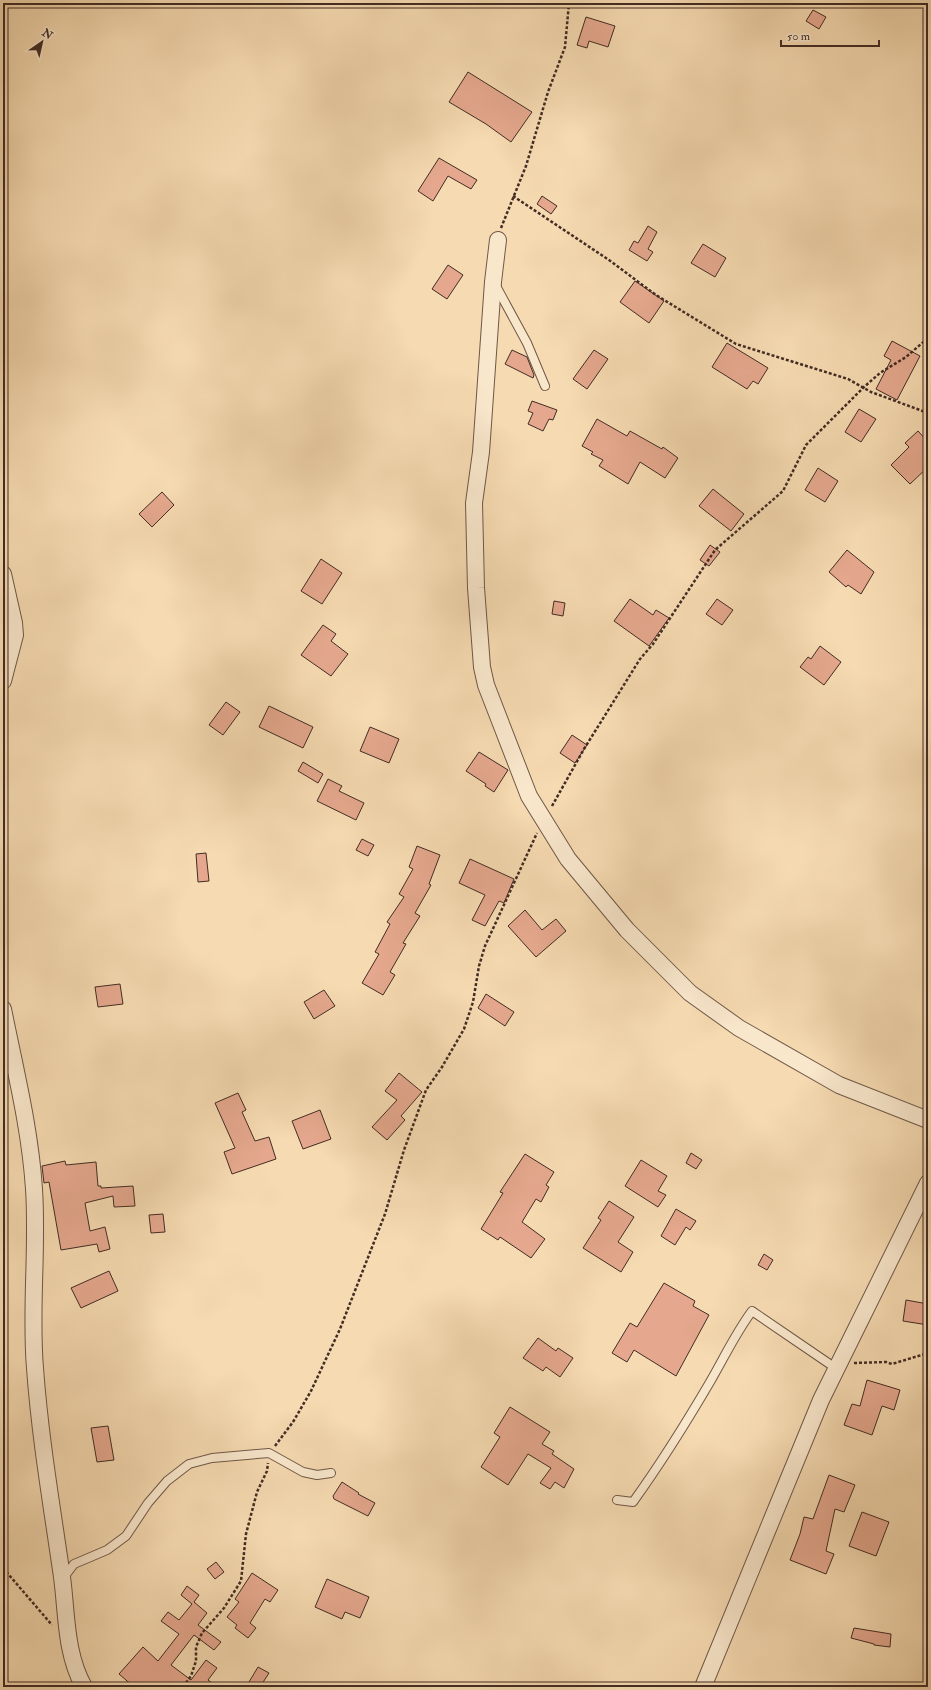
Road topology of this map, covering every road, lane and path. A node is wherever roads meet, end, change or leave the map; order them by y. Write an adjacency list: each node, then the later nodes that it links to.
1 (569, 3): 2 (path)
2 (514, 196): 3 (path); 6 (path)
3 (498, 240): 4 (street)
4 (493, 282): 5 (lane); 10 (street)
5 (545, 386)
6 (928, 413)
7 (3, 574): 8 (street)
8 (3, 681)
9 (3, 1009): 18 (street)
10 (928, 1120)
11 (928, 1183): 13 (street)
12 (928, 1353): 13 (path)
13 (838, 1366): 16 (lane); 22 (street)
14 (269, 1453): 15 (lane); 18 (lane); 21 (path)
15 (331, 1473)
16 (617, 1500)
17 (3, 1568): 19 (path)
18 (62, 1580): 20 (street)
19 (55, 1629)
20 (84, 1687)
21 (183, 1687)
22 (703, 1687)

